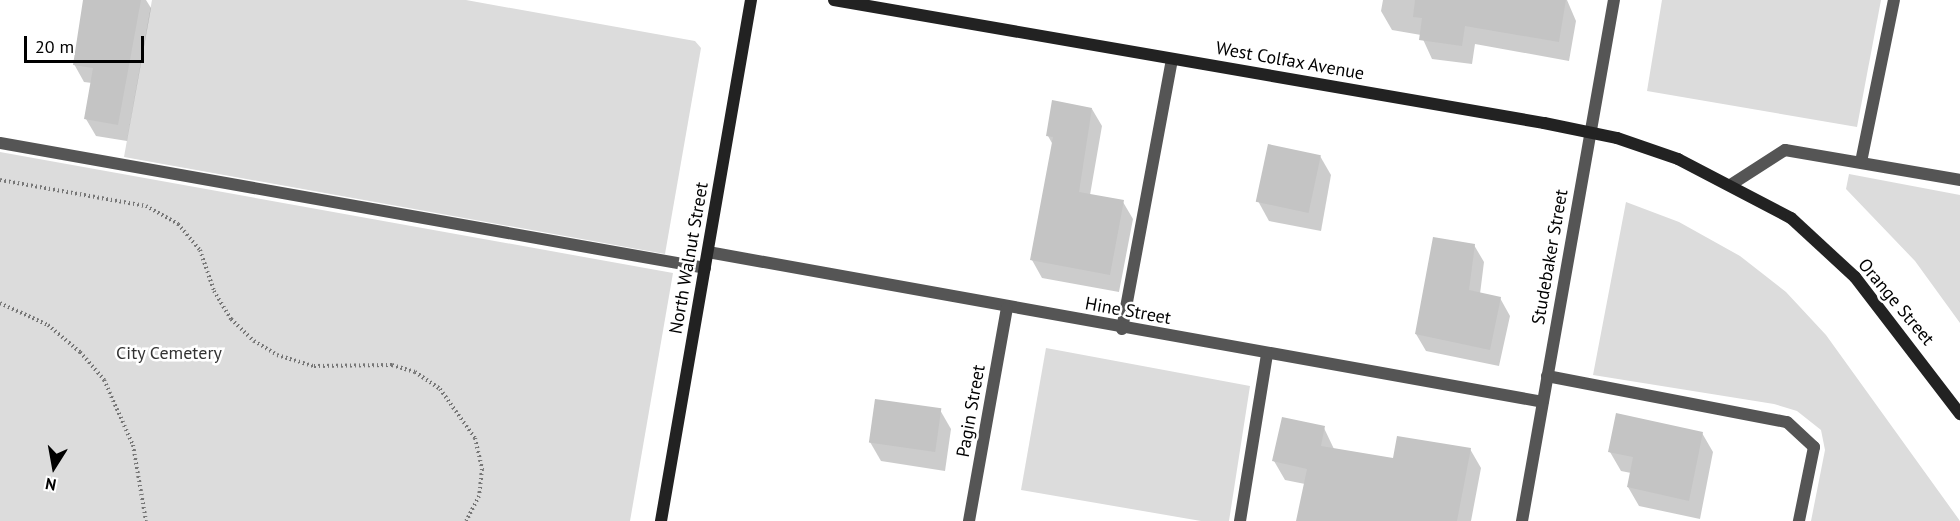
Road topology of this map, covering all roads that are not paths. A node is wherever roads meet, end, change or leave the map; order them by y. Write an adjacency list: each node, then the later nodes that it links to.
1 (751, 0): 11 (street, North Walnut Street)
2 (834, 0): 5 (street, West Colfax Avenue)
3 (1614, 0): 6 (street, Studebaker Street)
4 (1894, 0): 8 (street)
5 (1172, 60): 6 (street, West Colfax Avenue); 14 (street)
6 (1590, 132): 10 (street, West Colfax Avenue); 16 (street, Studebaker Street)
7 (0, 143): 12 (street)
8 (1861, 162): 9 (street); 10 (street)
9 (1960, 180)
10 (1732, 184): 18 (street, Orange Street)
11 (708, 252): 12 (street, North Walnut Street); 13 (street, Hine Street)
12 (705, 268): 19 (street, North Walnut Street)
13 (1007, 308): 14 (street, Hine Street); 20 (street, Pagin Street)
14 (1122, 329): 15 (street, Hine Street)
15 (1267, 354): 17 (street, Hine Street); 21 (street)
16 (1548, 376): 17 (street, Studebaker Street); 23 (street)
17 (1543, 402): 22 (street, Studebaker Street)
18 (1960, 414)
19 (661, 521)
20 (969, 521)
21 (1240, 521)
22 (1522, 521)
23 (1798, 521)

